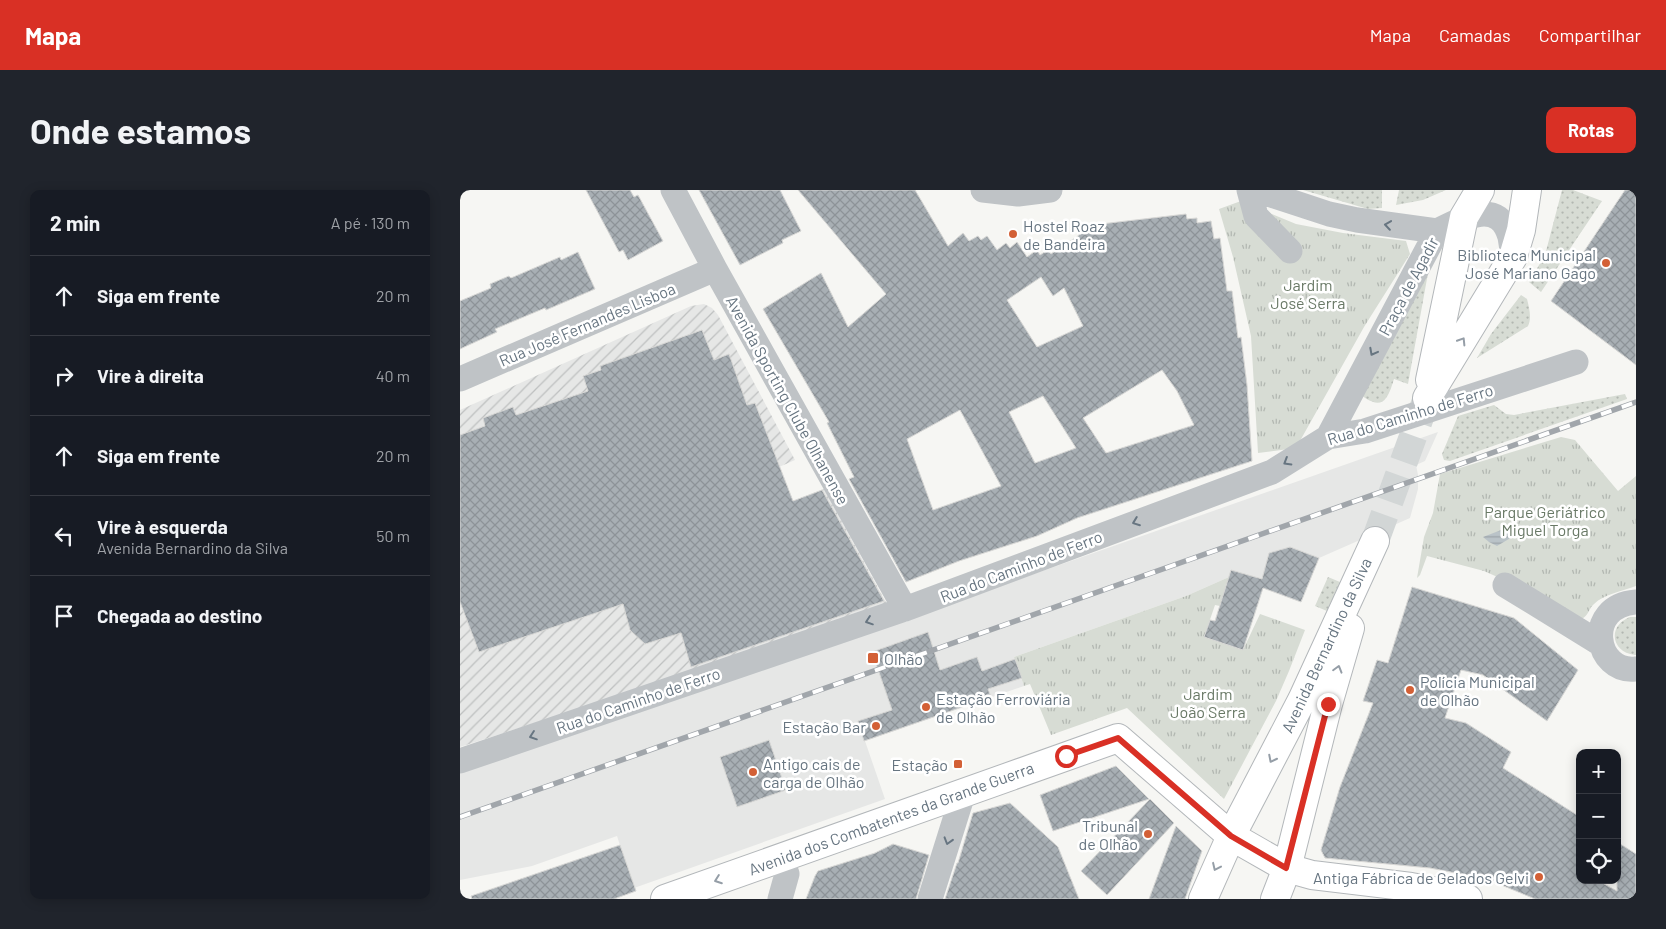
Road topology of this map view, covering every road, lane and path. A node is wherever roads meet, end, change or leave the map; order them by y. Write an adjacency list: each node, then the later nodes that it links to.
1 (673, 190): 12 (street, Avenida Sporting Clube Olhanense)
2 (983, 190): 3 (street)
3 (1050, 190)
4 (1249, 190): 10 (street)
5 (1256, 190): 9 (street, one-way to 5)
6 (1480, 190): 8 (main road)
7 (1527, 190): 11 (main road)
8 (1464, 217): 9 (street, Praça de Agadir); 11 (street, Praça de Agadir); 11 (main road, one-way to 11)
9 (1437, 231): 15 (street, Praça de Agadir, one-way to 15)
10 (1290, 251)
11 (1513, 256)
12 (715, 269): 14 (street, Rua José Fernandes Lisboa); 18 (street, Avenida Sporting Clube Olhanense)
13 (1576, 362): 15 (street, Rua do Caminho de Ferro)
14 (460, 380)
15 (1328, 437): 18 (street, Rua do Caminho de Ferro, one-way to 18)
16 (1505, 585): 19 (street)
17 (1636, 602): 19 (street)
18 (906, 609): 21 (street, Rua do Caminho de Ferro, one-way to 21)
19 (1601, 644): 20 (street)
20 (1636, 669)
21 (460, 761)
22 (963, 794): 23 (main road, Avenida dos Combatentes da Grande Guerra); 24 (main road, Avenida dos Combatentes da Grande Guerra); 28 (street, one-way to 28)
23 (1231, 836): 25 (main road); 25 (main road, Avenida Bernardino da Silva, one-way to 23); 29 (main road, one-way to 29)
24 (781, 858): 26 (main road, Avenida dos Combatentes da Grande Guerra, one-way to 26); 27 (street)
25 (1286, 868): 30 (main road); 31 (main road)
26 (665, 899)
27 (780, 899)
28 (930, 899)
29 (1204, 899)
30 (1275, 899)
31 (1468, 899)

